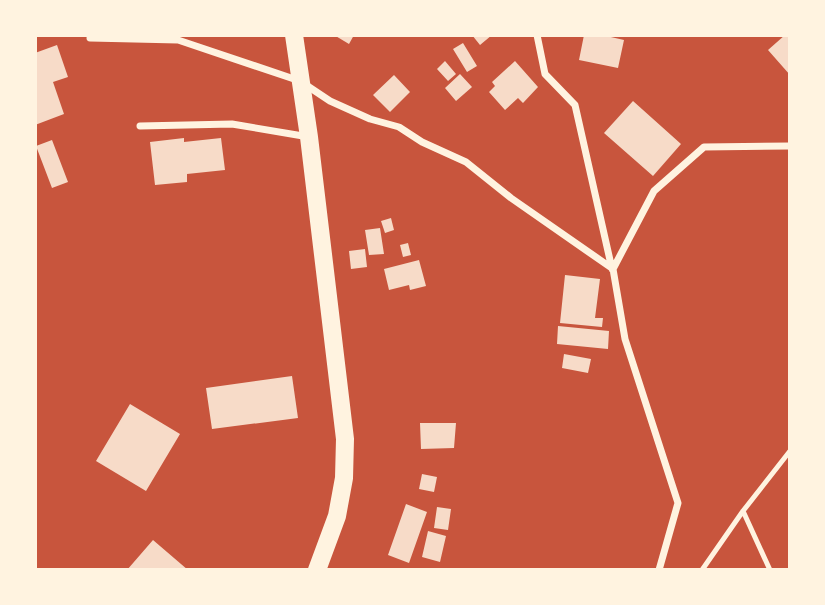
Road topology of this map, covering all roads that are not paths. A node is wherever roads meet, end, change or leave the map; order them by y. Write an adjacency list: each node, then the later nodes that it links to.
1 (294, 35): 4 (main road)
2 (537, 35): 8 (street)
3 (90, 38): 4 (street)
4 (300, 81): 6 (main road); 8 (street)
5 (140, 125): 6 (street)
6 (309, 137): 11 (main road)
7 (790, 146): 8 (street)
8 (612, 269): 12 (street)
9 (790, 451): 10 (lane)
10 (743, 511): 13 (lane); 14 (lane)
11 (317, 570)
12 (659, 570)
13 (702, 570)
14 (770, 570)

